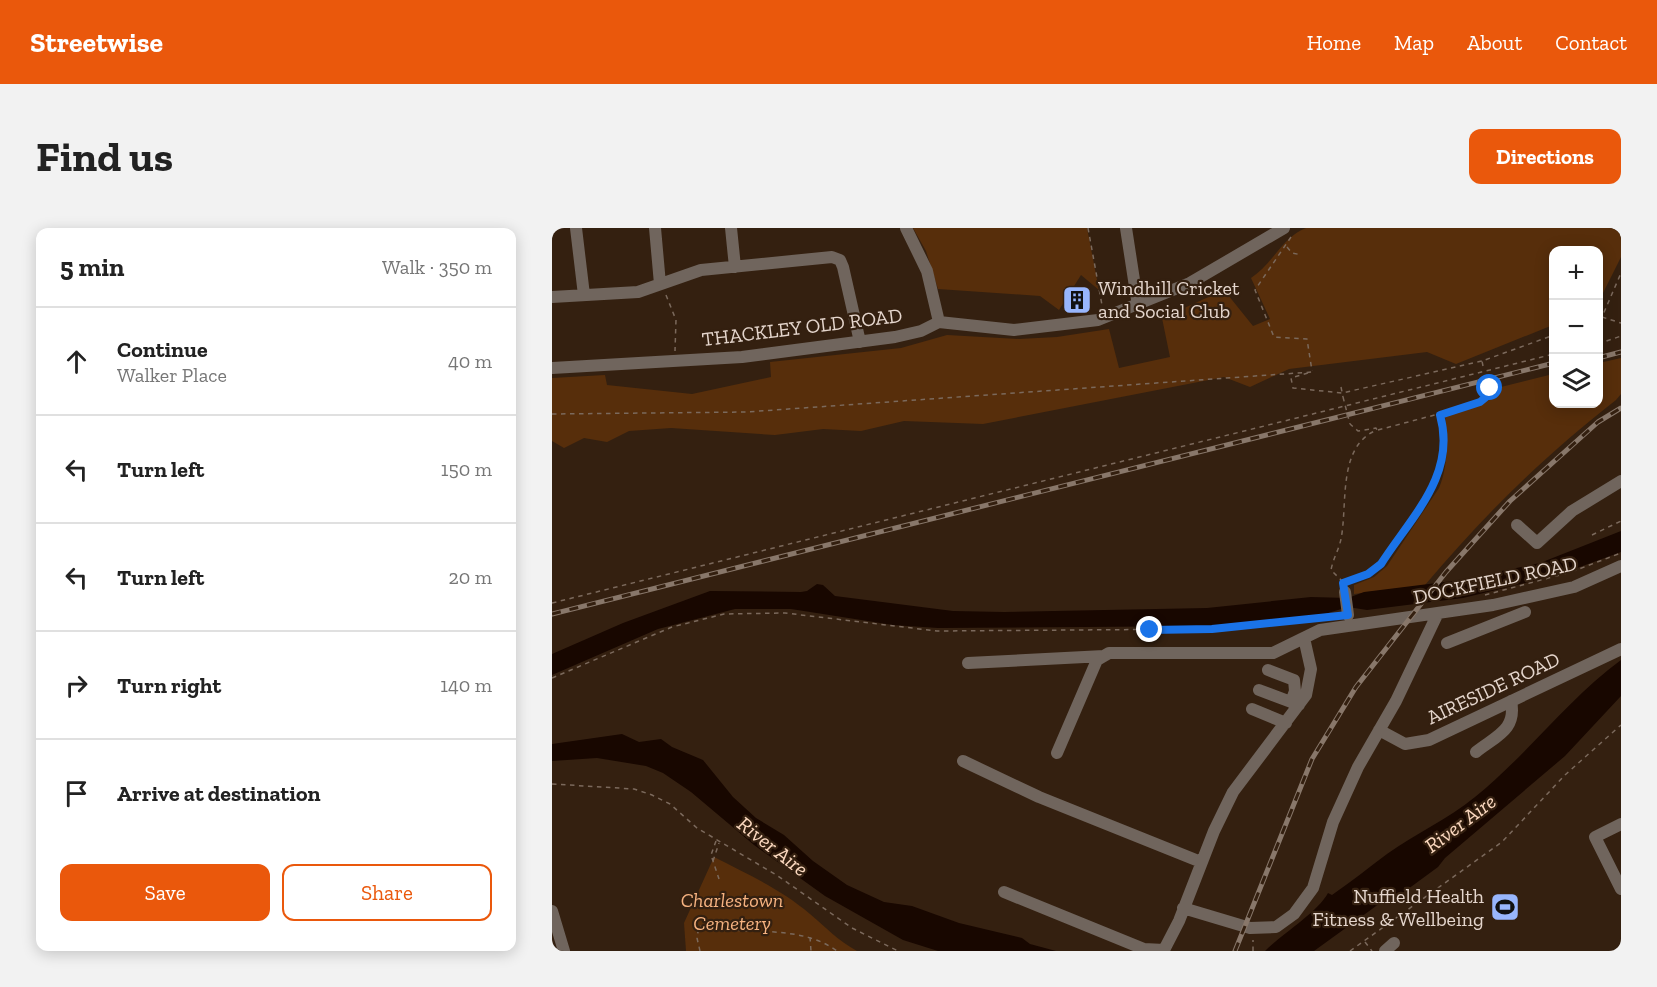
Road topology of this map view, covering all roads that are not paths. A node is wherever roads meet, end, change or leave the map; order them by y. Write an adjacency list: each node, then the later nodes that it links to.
1 (576, 228): 9 (street)
2 (655, 228): 8 (street)
3 (731, 228): 7 (street)
4 (906, 228): 12 (street)
5 (1126, 228): 11 (street)
6 (1284, 228): 11 (street, THACKLEY OLD ROAD)
7 (735, 267): 8 (street); 13 (street)
8 (661, 284): 9 (street)
9 (584, 295): 10 (street)
10 (552, 297)
11 (1137, 306): 12 (street, THACKLEY OLD ROAD)
12 (939, 322): 13 (street, THACKLEY OLD ROAD)
13 (860, 342): 14 (street, THACKLEY OLD ROAD)
14 (552, 368)
15 (1621, 481): 16 (street)
16 (1517, 525)
17 (1621, 566): 19 (street, DOCKFIELD ROAD)
18 (1345, 592): 21 (street)
19 (1493, 605): 22 (street, DOCKFIELD ROAD); 23 (street)
20 (1525, 612): 23 (street)
21 (1348, 615)
22 (1437, 615): 24 (street, DOCKFIELD ROAD); 35 (street)
23 (1498, 622): 25 (street)
24 (1304, 638): 27 (street, DOCKFIELD ROAD); 32 (street)
25 (1447, 643)
26 (1621, 650): 31 (street, AIRESIDE ROAD)
27 (1104, 656): 28 (street, DOCKFIELD ROAD); 37 (street)
28 (968, 663)
29 (1268, 670): 32 (street)
30 (1259, 690): 32 (street)
31 (1511, 701): 35 (street, AIRESIDE ROAD); 36 (street)
32 (1295, 704): 34 (street)
33 (1252, 709): 34 (street)
34 (1286, 723): 40 (street)
35 (1379, 730): 43 (street)
36 (1476, 752)
37 (1058, 753)
38 (963, 761): 40 (street)
39 (1621, 824): 41 (street)
40 (1201, 862): 43 (street)
41 (1621, 889)
42 (1004, 892): 43 (street)
43 (1184, 908)
44 (552, 911): 45 (street)
45 (564, 951)

